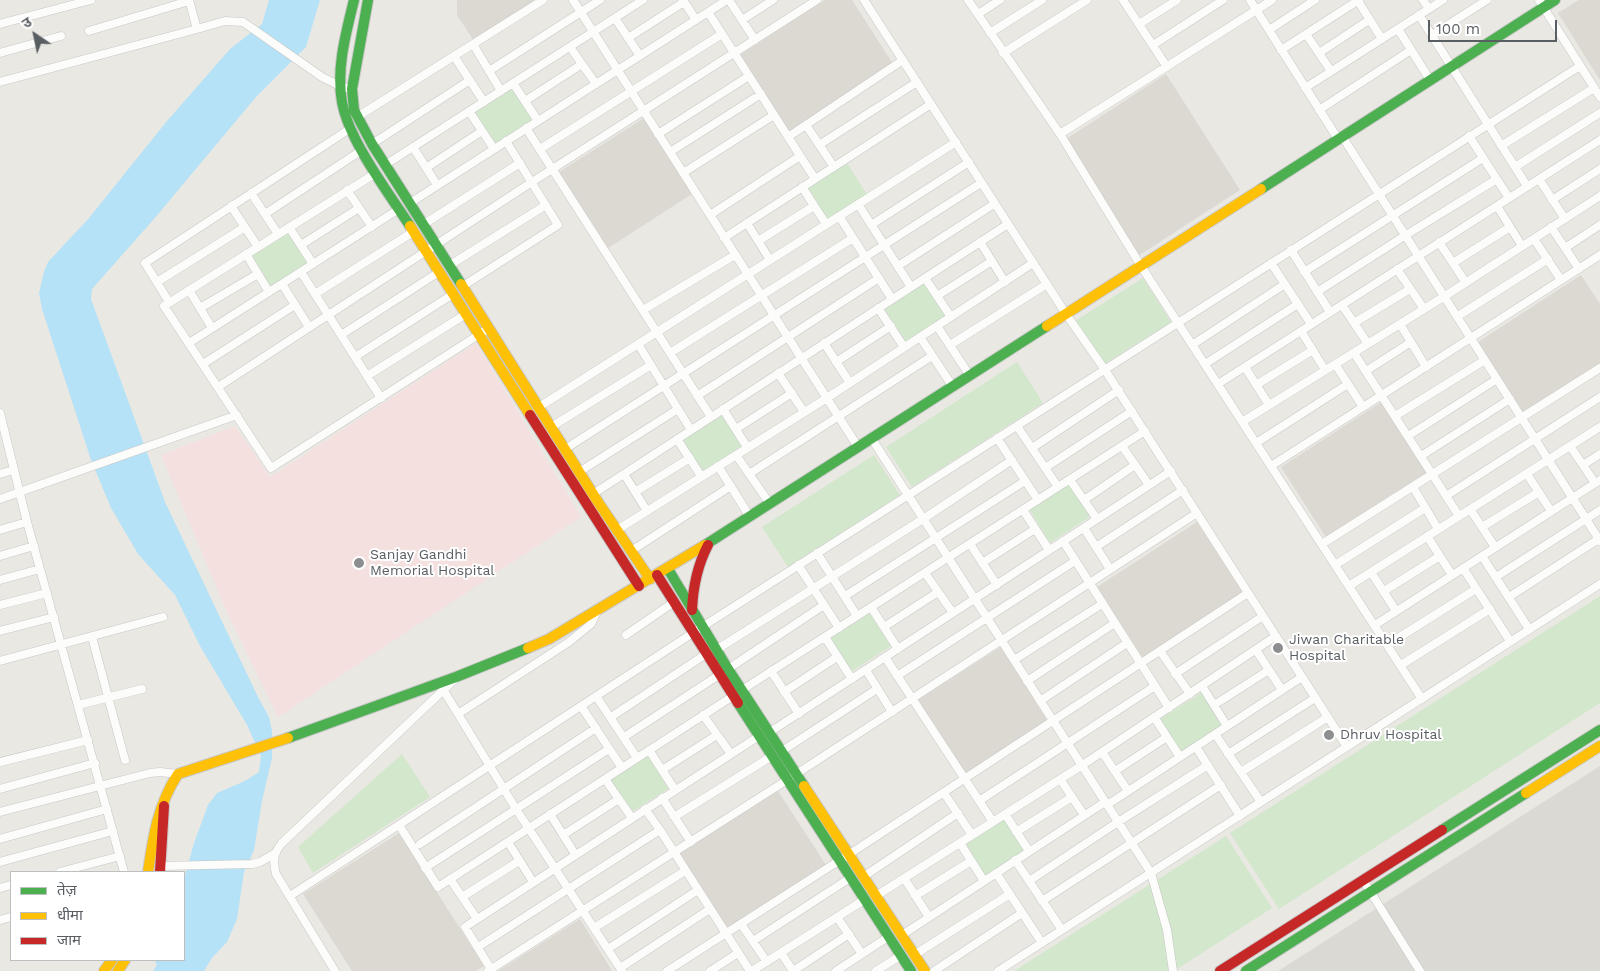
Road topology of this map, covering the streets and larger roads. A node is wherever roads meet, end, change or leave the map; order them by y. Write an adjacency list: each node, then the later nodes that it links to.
1 (90, 0): 40 (street)
2 (189, 0): 43 (street); 45 (street)
3 (354, 0): 81 (street)
4 (368, 0): 84 (street)
5 (544, 0): 55 (street)
6 (573, 0): 32 (street)
7 (600, 0): 32 (street)
8 (643, 0): 36 (street)
9 (728, 0): 33 (street); 38 (street)
10 (773, 0): 38 (street)
11 (817, 0): 54 (street)
12 (864, 0): 66 (street)
13 (968, 0): 34 (street)
14 (1000, 0): 34 (street)
15 (1042, 0): 47 (street)
16 (1087, 0): 62 (street)
17 (1177, 0): 41 (street)
18 (1224, 0): 56 (street)
19 (1250, 0): 31 (street)
20 (1272, 0): 31 (street)
21 (1315, 0): 44 (street)
22 (1358, 0): 39 (street); 49 (street)
23 (1423, 0): 30 (street)
24 (1443, 0): 30 (street)
25 (1487, 0): 51 (street)
26 (1555, 0): 29 (street)
27 (683, 1): 37 (street); 52 (street)
28 (1128, 2): 41 (street)
29 (1541, 4): 68 (street); 69 (street)
30 (1429, 9): 35 (street)
31 (1256, 10): 44 (street); 70 (street)
32 (581, 12): 46 (street); 72 (street)
33 (708, 12): 37 (street); 48 (street)
34 (978, 14): 47 (street)
35 (1419, 15): 42 (street); 51 (street)
36 (615, 18): 46 (street); 52 (street)
37 (696, 20): 65 (street)
38 (742, 20): 54 (street)
39 (1370, 20): 53 (street); 63 (street)
40 (0, 24)
41 (1139, 24): 56 (street)
42 (1398, 28): 53 (street); 59 (street)
43 (197, 29): 77 (street); 81 (street)
44 (1269, 30): 58 (street)
45 (89, 31)
46 (593, 32): 57 (street); 71 (street)
47 (990, 33): 62 (street)
48 (722, 34): 61 (street); 86 (street)
49 (1306, 34): 58 (street); 63 (street)
50 (60, 36): 60 (street)
51 (1432, 36): 68 (street)
52 (628, 38): 65 (street)
53 (1382, 39): 73 (street)
54 (755, 40): 61 (street)
55 (472, 44): 64 (street); 72 (street)
56 (1153, 45): 70 (street)
57 (570, 47): 67 (street); 79 (street)
58 (1281, 50): 82 (street)
59 (1411, 50): 76 (street); 92 (street)
60 (0, 52)
61 (734, 53): 74 (street); 94 (street)
62 (1003, 53): 105 (street)
63 (1319, 53): 73 (street)
64 (454, 56): 75 (street); 97 (street)
65 (640, 56): 71 (street)
66 (902, 60): 78 (street); 99 (street)
67 (582, 64): 80 (street); 89 (street)
68 (1452, 66): 76 (street); 100 (street)
69 (1580, 66): 83 (street); 100 (street)
70 (1167, 67): 105 (street)
71 (618, 70): 80 (street); 86 (street)
72 (489, 71): 85 (street)
73 (1331, 71): 82 (street)
74 (749, 76): 87 (street); 104 (street)
75 (470, 80): 90 (street); 111 (street)
76 (1430, 80): 108 (street)
77 (0, 82)
78 (917, 82): 91 (street); 113 (street)
79 (513, 83): 85 (street); 89 (street)
80 (596, 84): 98 (street)
81 (342, 87): 84 (street); 101 (street)
82 (1306, 88): 92 (street)
83 (1594, 88): 88 (street); 114 (street)
84 (352, 89): 97 (street)
85 (501, 91): 90 (street)
86 (631, 91): 94 (street); 117 (street)
87 (761, 94): 96 (street); 119 (street)
88 (1600, 98)
89 (525, 101): 98 (street)
90 (484, 102): 93 (street)
91 (931, 104): 110 (street); 125 (street)
92 (1319, 110): 108 (street)
93 (469, 111): 103 (street); 115 (street)
94 (644, 111): 104 (street); 128 (street)
95 (1600, 113): 126 (street)
96 (774, 115): 107 (street); 131 (street)
97 (357, 117): 111 (street)
98 (538, 121): 102 (street)
99 (806, 125): 107 (street); 113 (street)
100 (1487, 125): 106 (street); 114 (street)
101 (351, 128): 118 (street); 141 (street)
102 (526, 128): 109 (street); 117 (street)
103 (482, 131): 116 (street); 127 (street)
104 (658, 134): 119 (street)
105 (1060, 134): 202 (street)
106 (1469, 136): 121 (street); 142 (street)
107 (788, 137): 120 (street)
108 (1340, 138): 142 (street); 202 (street)
109 (506, 141): 116 (street); 122 (street)
110 (956, 142): 123 (street); 147 (street)
111 (372, 144): 124 (street)
112 (1599, 144): 133 (street)
113 (819, 145): 125 (street)
114 (1501, 146): 126 (street)
115 (413, 147): 124 (street); 127 (street)
116 (494, 149): 137 (street)
117 (540, 149): 128 (street)
118 (362, 150): 130 (street); 155 (street)
119 (670, 152): 131 (street)
120 (800, 156): 132 (street); 157 (street)
121 (1484, 158): 134 (street); 156 (street)
122 (520, 162): 135 (street); 161 (street)
123 (969, 162): 136 (street); 164 (street)
124 (385, 165): 146 (street)
125 (834, 167): 132 (street)
126 (1515, 167): 138 (street)
127 (426, 168): 137 (street)
128 (552, 169): 135 (street); 238 (street)
129 (1600, 169): 145 (street)
130 (376, 173): 140 (street); 154 (street)
131 (683, 173): 157 (street)
132 (815, 179): 139 (street)
133 (1539, 179): 138 (street); 145 (street)
134 (1497, 180): 144 (street); 173 (street)
135 (532, 182): 149 (street); 181 (street)
136 (981, 183): 148 (street); 182 (street)
137 (437, 185): 146 (street)
138 (1527, 186): 144 (street)
139 (802, 188): 151 (street); 160 (street)
140 (347, 190): 153 (street); 168 (street)
141 (251, 193): 150 (street); 155 (street)
142 (1379, 193): 156 (street); 186 (street)
143 (1600, 196): 159 (street)
144 (1509, 198): 152 (street)
145 (1552, 200): 159 (street)
146 (410, 203): 161 (street)
147 (858, 204): 158 (street); 164 (street)
148 (994, 204): 163 (street); 201 (street)
149 (546, 205): 200 (street); 219 (street)
150 (231, 206): 167 (street); 213 (street)
151 (814, 206): 162 (street); 177 (street)
152 (1497, 206): 169 (street); 179 (street)
153 (359, 208): 166 (street); 180 (street)
154 (399, 209): 166 (street); 171 (street)
155 (265, 214): 172 (street)
156 (1393, 214): 173 (street); 207 (street)
157 (710, 215): 174 (street)
158 (839, 216): 162 (street); 175 (street)
159 (1565, 219): 170 (street)
160 (747, 223): 174 (street); 177 (street)
161 (424, 224): 181 (street)
162 (826, 224): 194 (street)
163 (1008, 224): 178 (street); 196 (street)
164 (871, 225): 182 (street)
165 (1600, 225): 185 (street)
166 (372, 226): 199 (street)
167 (245, 227): 184 (street); 213 (street)
168 (289, 227): 172 (street); 180 (street)
169 (1510, 227): 183 (street); 198 (street)
170 (1552, 227): 176 (street); 185 (street)
171 (413, 232): 187 (street); 225 (street)
172 (278, 234): 184 (street)
173 (1406, 235): 191 (street); 224 (street)
174 (724, 238): 189 (street)
175 (853, 238): 192 (street); 227 (street)
176 (1534, 239): 183 (street); 193 (street)
177 (758, 241): 194 (street)
178 (980, 242): 195 (street); 211 (street)
179 (1439, 242): 191 (street); 198 (street)
180 (301, 245): 199 (street)
181 (437, 245): 187 (street); 200 (street)
182 (884, 245): 192 (street); 201 (street)
183 (1522, 246): 215 (street)
184 (258, 247): 188 (street)
185 (1565, 248): 204 (street)
186 (1290, 250): 197 (street); 207 (street)
187 (426, 252): 206 (street); 241 (street)
188 (246, 254): 208 (street); 222 (street)
189 (736, 255): 209 (street); 238 (street)
190 (1600, 255): 204 (street)
191 (1419, 256): 203 (street); 229 (street)
192 (865, 257): 210 (street); 242 (street)
193 (1548, 259): 212 (street); 244 (street)
194 (770, 260): 209 (street)
195 (992, 261): 214 (street); 228 (street)
196 (1033, 263): 214 (street); 217 (street)
197 (1271, 263): 218 (street); 247 (street)
198 (1453, 263): 215 (street)
199 (313, 264): 205 (street)
200 (450, 266): 219 (street)
201 (898, 266): 220 (street)
202 (1141, 266): 240 (street); 247 (street)
203 (1397, 269): 221 (street); 233 (street)
204 (1579, 269): 212 (street)
205 (301, 272): 216 (street); 225 (street)
206 (439, 272): 226 (street); 258 (street)
207 (1304, 272): 224 (street)
208 (258, 274): 223 (street); 235 (street)
209 (748, 274): 227 (street); 257 (street)
210 (878, 278): 230 (street); 260 (street)
211 (925, 278): 220 (street); 228 (street)
212 (1561, 280): 262 (street)
213 (157, 282): 231 (street)
214 (1006, 282): 246 (street)
215 (1466, 283): 229 (street)
216 (282, 284): 223 (street); 234 (street)
217 (1047, 284): 240 (street); 268 (street)
218 (1285, 284): 232 (street); 269 (street)
219 (463, 286): 243 (street)
220 (911, 287): 230 (street)
221 (1410, 289): 237 (street); 248 (street)
222 (189, 290): 231 (street); 235 (street)
223 (269, 292): 254 (street)
224 (1317, 292): 239 (street)
225 (315, 294): 241 (street)
226 (453, 294): 245 (street); 274 (street)
227 (761, 295): 242 (street); 272 (street)
228 (937, 296): 246 (street)
229 (1445, 296): 237 (street); 244 (street)
230 (892, 299): 236 (street)
231 (169, 302): 264 (street)
232 (1298, 304): 249 (street); 280 (street)
233 (1342, 304): 239 (street); 248 (street)
234 (295, 305): 253 (street); 279 (street)
235 (200, 308): 254 (street)
236 (878, 308): 251 (street); 266 (street)
237 (1424, 309): 250 (street)
238 (643, 310): 257 (street)
239 (1330, 312): 249 (street)
240 (1066, 314): 286 (street); 292 (street)
241 (328, 315): 253 (street); 258 (street)
242 (774, 315): 260 (street); 290 (street)
243 (481, 316): 245 (street); 255 (street)
244 (1458, 316): 262 (street)
245 (468, 318): 259 (street); 291 (street)
246 (951, 318): 252 (street)
247 (1178, 322): 269 (street); 286 (street)
248 (1354, 323): 267 (street)
249 (1311, 324): 256 (street)
250 (1400, 324): 263 (street); 267 (street)
251 (891, 326): 270 (street); 278 (street)
252 (937, 326): 261 (street); 268 (street)
253 (309, 327): 299 (street)
254 (212, 328): 264 (street)
255 (489, 328): 259 (street); 302 (street)
256 (1300, 331): 271 (street); 283 (street)
257 (657, 332): 265 (street); 272 (street)
258 (341, 335): 274 (street)
259 (478, 335): 307 (street); 309 (street)
260 (788, 337): 276 (street); 305 (street)
261 (920, 337): 270 (street); 275 (street)
262 (1471, 338): 277 (street); 284 (street)
263 (1411, 342): 284 (street); 288 (street)
264 (189, 343): 279 (street)
265 (638, 344): 282 (street); 312 (street)
266 (824, 344): 276 (street); 278 (street)
267 (1368, 344): 273 (street)
268 (950, 345): 292 (street)
269 (1192, 345): 280 (street)
270 (904, 347): 294 (street)
271 (1312, 350): 287 (street); 297 (street)
272 (670, 353): 290 (street)
273 (1354, 353): 281 (street); 288 (street)
274 (355, 356): 291 (street)
275 (932, 356): 300 (street); 320 (street)
276 (801, 358): 289 (street); 308 (street)
277 (1485, 360): 293 (street); 321 (street)
278 (836, 362): 294 (street)
279 (203, 364): 299 (street)
280 (1205, 364): 295 (street)
281 (1335, 364): 287 (street); 296 (street)
282 (651, 365): 298 (street); 327 (street)
283 (1245, 367): 295 (street); 297 (street)
284 (1426, 367): 304 (street)
285 (1600, 368): 323 (street)
286 (1106, 370): 301 (street); 325 (street)
287 (1325, 370): 311 (street)
288 (1366, 371): 304 (street)
289 (778, 373): 303 (street); 315 (street)
290 (683, 374): 298 (street); 305 (street)
291 (367, 376): 307 (street)
292 (970, 376): 300 (street)
293 (1497, 379): 310 (street); 331 (street)
294 (850, 383): 308 (street)
295 (1218, 384): 324 (street)
296 (1348, 384): 313 (street); 336 (street)
297 (1256, 385): 311 (street)
298 (664, 386): 314 (street); 343 (street)
299 (218, 387): 319 (street)
300 (953, 387): 334 (street)
301 (1119, 390): 316 (street); 342 (street)
302 (529, 392): 309 (street); 312 (street)
303 (792, 393): 317 (street); 328 (street)
304 (1382, 395): 313 (street); 321 (street)
305 (697, 396): 322 (street)
306 (1600, 397): 335 (street)
307 (381, 398): 319 (street)
308 (827, 398): 317 (street); 320 (street)
309 (519, 399): 438 (street)
310 (1510, 399): 323 (street); 347 (street)
311 (1269, 405): 324 (street)
312 (539, 407): 327 (street)
313 (1363, 407): 354 (street)
314 (678, 409): 329 (street); 358 (street)
315 (723, 409): 322 (street); 328 (street)
316 (1132, 411): 330 (street); 355 (street)
317 (804, 412): 340 (street)
318 (0, 413): 339 (street)
319 (237, 415): 375 (street)
320 (838, 416): 341 (street); 361 (street)
321 (1395, 416): 331 (street)
322 (711, 417): 329 (street)
323 (1522, 418): 335 (street); 363 (street)
324 (1242, 422): 336 (street)
325 (1017, 426): 332 (street); 342 (street)
326 (1600, 426): 338 (street)
327 (551, 427): 343 (street)
328 (736, 429): 340 (street)
329 (691, 430): 333 (street)
330 (1145, 431): 337 (street); 357 (street)
331 (1408, 436): 347 (street)
332 (997, 438): 349 (street); 377 (street)
333 (677, 439): 348 (street); 360 (street)
334 (872, 439): 341 (street); 377 (street)
335 (1535, 439): 350 (street); 378 (street)
336 (1256, 443): 354 (street)
337 (1122, 446): 351 (street); 365 (street)
338 (1570, 446): 350 (street); 352 (street)
339 (8, 448): 344 (street); 356 (street)
340 (748, 448): 346 (street)
341 (858, 448): 383 (street)
342 (1032, 448): 355 (street)
343 (565, 449): 358 (street)
344 (0, 450)
345 (1600, 454): 352 (street)
346 (736, 455): 353 (street); 361 (street)
347 (1421, 456): 363 (street)
348 (690, 458): 364 (street); 373 (street)
349 (1012, 460): 366 (street); 393 (street)
350 (1548, 460): 362 (street); 379 (street)
351 (1135, 465): 368 (street); 382 (street)
352 (1583, 465): 367 (street)
353 (718, 466): 364 (street); 369 (street)
354 (1271, 466): 409 (street)
355 (1045, 468): 371 (street)
356 (14, 470): 359 (street); 375 (street)
357 (1170, 471): 368 (street); 372 (street)
358 (579, 472): 376 (street)
359 (0, 474)
360 (624, 474): 373 (street); 376 (street)
361 (749, 474): 383 (street)
362 (1527, 474): 374 (street); 386 (street)
363 (1433, 475): 370 (street); 378 (street)
364 (701, 476): 388 (street)
365 (1070, 480): 371 (street); 382 (street)
366 (1025, 481): 381 (street); 404 (street)
367 (1597, 482): 379 (street)
368 (1149, 485): 394 (street)
369 (731, 486): 392 (street); 413 (street)
370 (1412, 487): 384 (street); 409 (street)
371 (1058, 488): 381 (street)
372 (1183, 490): 390 (street); 411 (street)
373 (635, 492): 388 (street)
374 (1539, 492): 389 (street); 397 (street)
375 (20, 493): 380 (street); 396 (street)
376 (593, 494): 402 (street)
377 (907, 495): 393 (street); 415 (street)
378 (1446, 496): 391 (street)
379 (1573, 498): 389 (street); 395 (street)
380 (0, 499)
381 (1038, 500): 385 (street)
382 (1084, 500): 394 (street)
383 (770, 504): 392 (street)
384 (1425, 508): 400 (street); 423 (street)
385 (1023, 510): 399 (street); 408 (street)
386 (1470, 510): 391 (street); 397 (street)
387 (1600, 510): 395 (street)
388 (647, 511): 402 (street)
389 (1551, 511): 412 (street)
390 (1197, 512): 427 (street); 445 (street)
391 (1459, 516): 400 (street)
392 (750, 517): 407 (street)
393 (923, 519): 404 (street); 431 (street)
394 (1097, 519): 398 (street)
395 (1586, 519): 405 (street); 432 (street)
396 (27, 522): 401 (street); 410 (street)
397 (1482, 527): 412 (street)
398 (1084, 528): 406 (street); 411 (street)
399 (1035, 529): 414 (street); 421 (street)
400 (1438, 529): 403 (street)
401 (0, 530)
402 (617, 530): 413 (street)
403 (1427, 536): 417 (street); 428 (street)
404 (936, 539): 419 (street); 446 (street)
405 (1600, 539): 447 (street)
406 (1063, 541): 414 (street); 420 (street)
407 (710, 542): 426 (street); 456 (street)
408 (970, 544): 419 (street); 421 (street)
409 (1322, 544): 423 (street)
410 (34, 546): 416 (street); 425 (street)
411 (1096, 547): 427 (street)
412 (1495, 547): 418 (street)
413 (631, 550): 433 (street)
414 (1049, 550): 437 (street)
415 (817, 553): 422 (street); 431 (street)
416 (0, 556)
417 (1440, 556): 430 (street); 442 (street)
418 (1482, 556): 424 (street); 432 (street)
419 (948, 558): 429 (street); 448 (street)
420 (1075, 561): 435 (street); 463 (street)
421 (982, 563): 437 (street)
422 (798, 565): 440 (street); 466 (street)
423 (1335, 565): 439 (street)
424 (1463, 568): 430 (street); 441 (street)
425 (40, 569): 434 (street); 444 (street)
426 (668, 569): 433 (street); 456 (street)
427 (1110, 569): 435 (street)
428 (1371, 572): 439 (street); 442 (street)
429 (925, 573): 443 (street); 453 (street)
430 (1452, 575): 457 (street)
431 (832, 576): 440 (street); 446 (street)
432 (1496, 577): 447 (street)
433 (654, 578): 438 (street); 449 (street)
434 (0, 580)
435 (1089, 583): 450 (street); 476 (street)
436 (1600, 584): 469 (street)
437 (996, 585): 448 (street)
438 (639, 586): 455 (street)
439 (1349, 586): 465 (street)
440 (814, 588): 452 (street); 484 (street)
441 (1476, 588): 454 (street); 480 (street)
442 (1384, 591): 457 (street)
443 (938, 592): 458 (street); 467 (street)
444 (47, 593): 451 (street); 461 (street)
445 (1248, 593): 460 (street); 483 (street)
446 (845, 596): 459 (street)
447 (1508, 597): 469 (street)
448 (974, 599): 458 (street); 463 (street)
449 (674, 602): 471 (street); 472 (street)
450 (1102, 604): 464 (street); 487 (street)
451 (0, 605)
452 (824, 605): 468 (street); 494 (street)
453 (871, 607): 459 (street); 467 (street)
454 (1490, 609): 477 (street); 490 (street)
455 (598, 611): 497 (street); 521 (street)
456 (692, 611): 466 (street)
457 (1396, 611): 465 (street)
458 (953, 613): 481 (street)
459 (857, 616): 468 (street)
460 (1263, 616): 473 (street); 495 (street)
461 (54, 617): 470 (street); 479 (street)
462 (163, 617): 474 (street)
463 (986, 618): 476 (street); 496 (street)
464 (1115, 623): 478 (street); 500 (street)
465 (1375, 625): 480 (street)
466 (702, 627): 471 (street); 484 (street)
467 (884, 627): 481 (street)
468 (839, 628): 475 (street)
469 (1529, 630): 477 (street)
470 (0, 631)
471 (693, 633): 484 (street); 510 (street)
472 (626, 635)
473 (1276, 636): 482 (street); 498 (street)
474 (92, 637): 479 (street); 511 (street)
475 (824, 637): 485 (street); 493 (street)
476 (1001, 641): 487 (street); 513 (street)
477 (1510, 641): 514 (street)
478 (1128, 643): 489 (street); 515 (street)
479 (61, 645): 488 (street); 516 (street)
480 (1387, 645): 490 (street)
481 (898, 649): 486 (street)
482 (1256, 650): 492 (street); 502 (street)
483 (1160, 651): 489 (street); 495 (street)
484 (711, 652): 494 (street); 524 (street)
485 (837, 657): 499 (street); 507 (street)
486 (885, 657): 491 (street); 496 (street)
487 (1014, 660): 500 (street)
488 (0, 661)
489 (1141, 664): 501 (street); 527 (street)
490 (1401, 666): 514 (street)
491 (866, 670): 499 (street); 504 (street)
492 (1269, 670): 505 (street); 517 (street)
493 (771, 671): 507 (street); 508 (street)
494 (724, 672): 508 (street); 535 (street)
495 (1176, 674): 509 (street)
496 (897, 676): 513 (street)
497 (456, 677): 506 (street); 561 (street)
498 (1302, 677): 505 (street); 512 (street)
499 (852, 679): 522 (street)
500 (1027, 681): 515 (street)
501 (1155, 686): 519 (street); 538 (street)
502 (1202, 686): 509 (street); 517 (street)
503 (142, 689): 511 (street)
504 (877, 689): 520 (street); 544 (street)
505 (1282, 690): 528 (street)
506 (444, 691): 521 (street); 609 (street)
507 (784, 692): 522 (street)
508 (737, 693): 523 (street); 531 (street); 534 (street)
509 (1190, 694): 519 (street)
510 (596, 696): 518 (street); 524 (street)
511 (109, 698): 516 (street); 551 (street)
512 (1315, 698): 526 (street); 547 (street)
513 (912, 699): 520 (street); 566 (street)
514 (1422, 699): 541 (street)
515 (1040, 701): 527 (street)
516 (78, 705): 537 (street)
517 (1214, 705): 528 (street)
518 (581, 706): 529 (street); 555 (street)
519 (1169, 708): 525 (street)
520 (892, 712): 562 (street)
521 (458, 714): 555 (street)
522 (799, 714): 531 (street)
523 (703, 715): 533 (street); 543 (street)
524 (611, 717): 535 (street)
525 (1154, 717): 536 (street); 545 (street)
526 (1328, 717): 541 (street); 560 (street)
527 (1053, 722): 538 (street); 566 (street)
528 (1227, 726): 532 (street)
529 (596, 728): 542 (street); 570 (street)
530 (1600, 730): 630 (street)
531 (770, 732): 544 (street)
532 (1215, 734): 539 (street); 547 (street)
533 (717, 735): 546 (street); 558 (street)
534 (759, 736): 546 (street); 548 (street)
535 (624, 737): 550 (street)
536 (1167, 737): 549 (street); 559 (street)
537 (88, 740): 552 (street); 553 (street)
538 (1067, 743): 556 (street); 578 (street)
539 (1196, 746): 549 (street); 554 (street)
540 (1600, 746): 636 (street)
541 (1347, 747): 579 (street)
542 (609, 749): 557 (street); 582 (street)
543 (649, 750): 550 (street); 558 (street)
544 (782, 751): 562 (street)
545 (1102, 752): 556 (street); 559 (street)
546 (731, 754): 571 (street)
547 (1228, 754): 560 (street)
548 (772, 756): 565 (street); 590 (street)
549 (1180, 757): 572 (street)
550 (638, 758): 557 (street)
551 (125, 760)
552 (0, 762)
553 (95, 763): 567 (street); 569 (street)
554 (1208, 765): 568 (street); 593 (street)
555 (489, 766): 570 (street); 594 (street)
556 (1082, 766): 564 (street); 580 (street)
557 (622, 768): 563 (street)
558 (662, 770): 571 (street)
559 (1115, 771): 572 (street)
560 (1241, 772): 579 (street)
561 (178, 774): 567 (street); 577 (street)
562 (797, 774): 565 (street); 612 (street)
563 (605, 779): 576 (street); 586 (street)
564 (1060, 779): 574 (street); 587 (street)
565 (787, 780): 603 (street); 612 (street)
566 (964, 780): 573 (street); 578 (street)
567 (100, 786): 581 (street); 584 (street)
568 (1221, 786): 589 (street); 605 (street)
569 (0, 789)
570 (504, 790): 582 (street); 606 (street)
571 (675, 790): 575 (street)
572 (1128, 791): 580 (street)
573 (944, 792): 585 (street); 612 (street)
574 (1072, 796): 588 (street); 598 (street)
575 (662, 798): 583 (street); 590 (street)
576 (619, 799): 591 (street); 599 (street)
577 (164, 800): 619 (street); 622 (street)
578 (979, 801): 592 (street)
579 (1261, 802): 589 (street)
580 (1106, 804): 588 (street); 593 (street)
581 (107, 809): 597 (street); 601 (street)
582 (516, 809): 595 (street); 618 (street)
583 (645, 809): 591 (street); 596 (street)
584 (0, 812)
585 (958, 813): 600 (street); 626 (street)
586 (550, 814): 595 (street); 599 (street)
587 (1005, 814): 592 (street); 598 (street)
588 (1084, 815): 607 (street)
589 (1240, 816): 625 (street)
590 (674, 817): 603 (street)
591 (632, 818): 610 (street)
592 (993, 822): 600 (street)
593 (1118, 822): 605 (street); 632 (street)
594 (399, 825): 618 (street); 638 (street)
595 (530, 828): 602 (street); 617 (street)
596 (660, 830): 608 (street); 634 (street)
597 (113, 831): 611 (street); 616 (street)
598 (1016, 832): 607 (street)
599 (563, 835): 610 (street)
600 (972, 835): 604 (street)
601 (0, 839)
602 (508, 842): 615 (street); 629 (street)
603 (691, 842): 608 (street)
604 (960, 843): 613 (street); 628 (street)
605 (1131, 843): 625 (street); 643 (street)
606 (420, 844)
607 (1029, 851): 614 (street)
608 (674, 853): 623 (street); 645 (street)
609 (274, 854): 619 (street); 638 (street)
610 (575, 854): 617 (street)
611 (120, 856): 620 (street); 621 (street)
612 (843, 858): 626 (street); 627 (street); 650 (street)
613 (971, 860): 631 (street); 640 (street)
614 (1015, 860): 624 (street); 632 (street)
615 (520, 861): 633 (street); 641 (street)
616 (0, 862)
617 (555, 867): 633 (street); 634 (street)
618 (425, 868): 629 (street)
619 (160, 869)
620 (64, 871)
621 (124, 871)
622 (148, 871)
623 (685, 871): 635 (street); 651 (street)
624 (996, 873): 631 (street); 637 (street)
625 (1151, 873): 652 (street); 680 (street)
626 (863, 877): 639 (street)
627 (850, 878): 642 (street); 657 (street)
628 (904, 878): 639 (street); 640 (street)
629 (450, 879): 641 (street)
630 (1363, 880): 636 (street); 681 (street)
631 (984, 881): 648 (street)
632 (1029, 881): 643 (street)
633 (533, 882): 649 (street)
634 (569, 889): 645 (street); 659 (street)
635 (698, 890): 644 (street); 660 (street)
636 (1370, 892): 682 (street); 683 (street)
637 (1010, 894): 646 (street); 664 (street)
638 (290, 896): 669 (street)
639 (876, 896): 655 (street)
640 (915, 896): 648 (street)
641 (462, 897): 649 (street)
642 (864, 900): 647 (street); 656 (street)
643 (1042, 901): 652 (street)
644 (710, 909): 653 (street); 667 (street)
645 (583, 911): 651 (street); 668 (street)
646 (1022, 913): 658 (street); 678 (street)
647 (837, 917): 654 (street); 661 (street)
648 (929, 917): 655 (street)
649 (477, 919): 659 (street)
650 (741, 924): 653 (street); 657 (street)
651 (594, 928): 660 (street)
652 (1062, 930): 658 (street)
653 (726, 933): 662 (street); 670 (street)
654 (849, 934): 663 (street); 673 (street)
655 (902, 935): 664 (street)
656 (888, 937): 663 (street); 665 (street)
657 (753, 941): 666 (street)
658 (1042, 943): 679 (street)
659 (478, 947): 668 (street)
660 (608, 949): 667 (street)
661 (781, 953): 666 (street); 673 (street)
662 (738, 954): 671 (street); 672 (street)
663 (862, 954): 674 (street)
664 (914, 955): 677 (street)
665 (900, 956): 675 (street); 676 (street)
666 (767, 962): 672 (street)
667 (621, 969)
668 (490, 970)
669 (335, 971)
670 (667, 971)
671 (710, 971)
672 (751, 971)
673 (793, 971)
674 (836, 971)
675 (876, 971)
676 (911, 971)
677 (925, 971)
678 (934, 971)
679 (998, 971)
680 (1173, 971)
681 (1220, 971)
682 (1246, 971)
683 (1420, 971)

